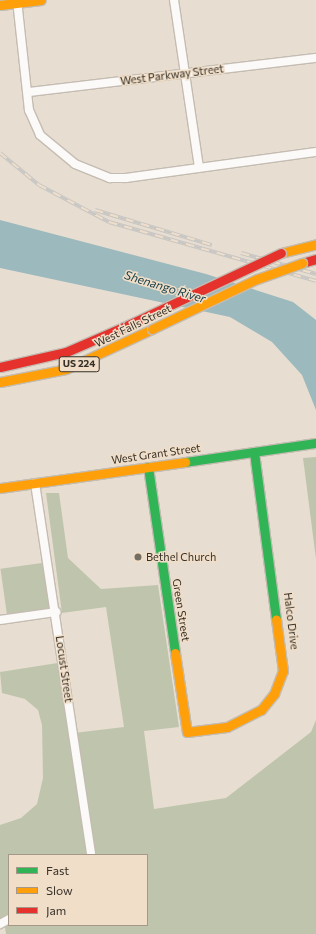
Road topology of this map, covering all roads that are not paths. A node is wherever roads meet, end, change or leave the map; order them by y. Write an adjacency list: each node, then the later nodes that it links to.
1 (41, 0): 3 (street)
2 (174, 0): 6 (street)
3 (17, 2): 4 (street); 7 (street)
4 (0, 6)
5 (316, 58): 6 (street, West Parkway Street)
6 (185, 73): 7 (street, West Parkway Street); 9 (street)
7 (29, 92): 9 (street)
8 (316, 152): 9 (street)
9 (199, 166)
10 (316, 244): 12 (street, West Falls Street / US 224, bridge)
11 (316, 259): 13 (street, West Falls Street / US 224, bridge)
12 (0, 367)
13 (0, 382)
14 (313, 444): 15 (street, West Grant Street)
15 (254, 452): 16 (street, West Grant Street); 21 (street, Halco Drive)
16 (148, 467): 17 (street, West Grant Street); 21 (street, Green Street)
17 (36, 483): 18 (street, West Grant Street); 19 (street, Locust Street)
18 (0, 488)
19 (56, 612): 20 (street); 22 (street, Locust Street)
20 (0, 620)
21 (187, 732)
22 (91, 854)

